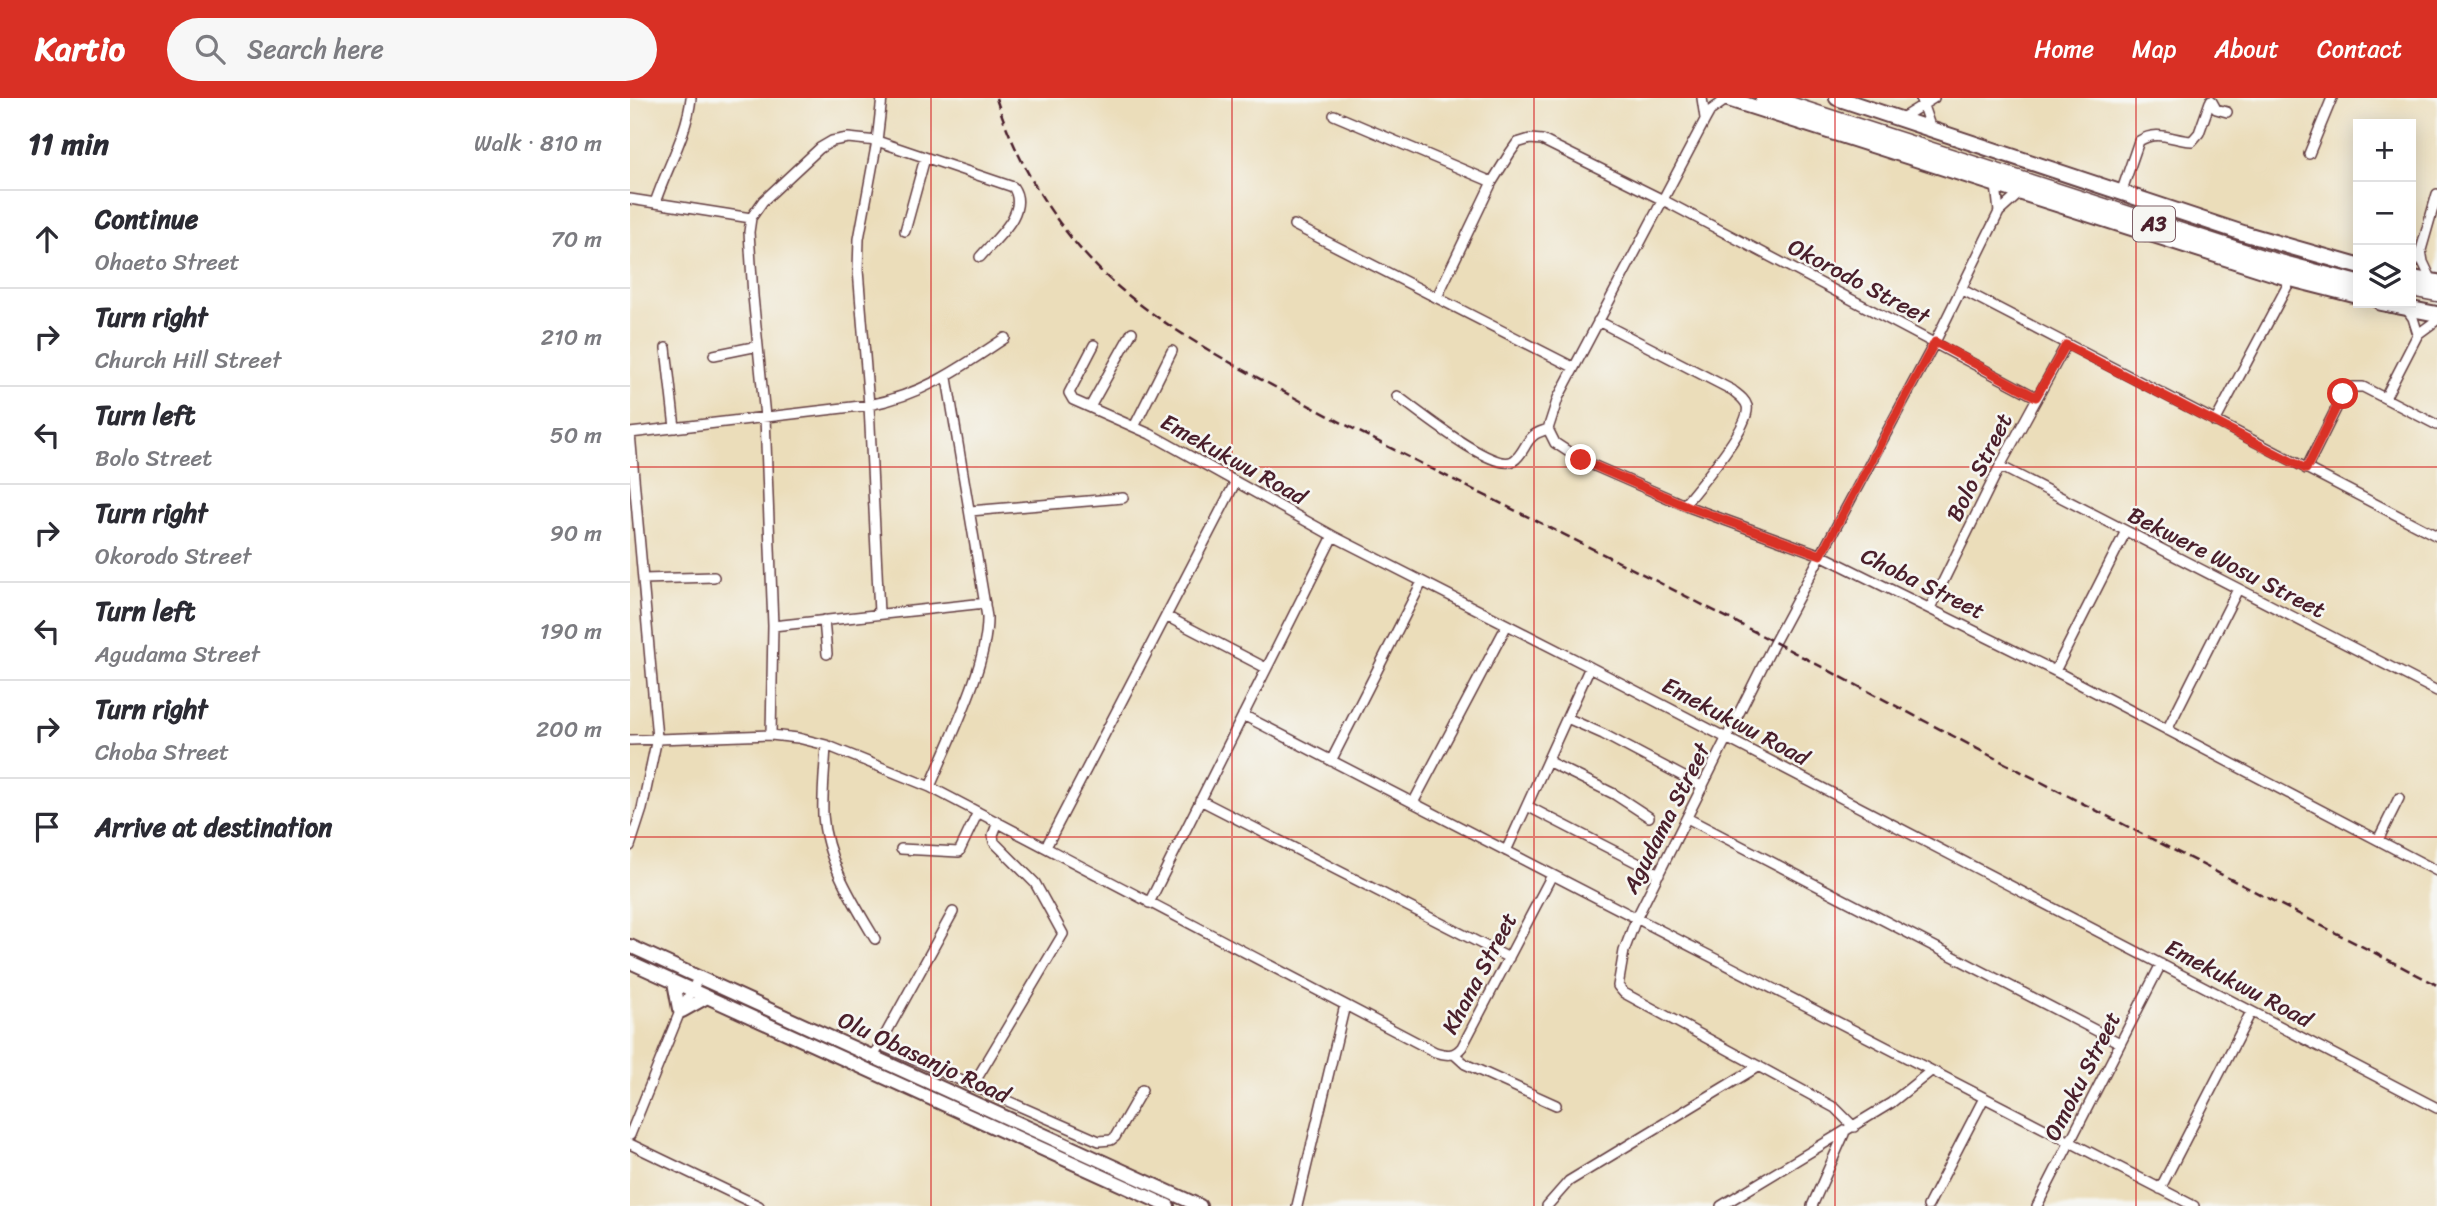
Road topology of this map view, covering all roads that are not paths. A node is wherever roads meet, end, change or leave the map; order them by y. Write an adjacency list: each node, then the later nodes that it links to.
1 (691, 98): 28 (street)
2 (882, 98): 17 (street)
3 (1702, 98): 15 (street)
4 (1726, 98): 15 (street); 22 (main road)
5 (1765, 98): 18 (highway, A3)
6 (1802, 98): 18 (highway, A3)
7 (1837, 98): 14 (main road)
8 (1934, 98): 11 (street)
9 (2332, 98): 19 (street)
10 (2211, 100): 12 (street); 24 (street)
11 (1922, 101): 14 (street); 16 (street)
12 (2227, 112)
13 (1334, 115): 21 (street)
14 (1900, 119): 16 (main road)
15 (1704, 120): 27 (street)
16 (1931, 129): 24 (main road)
17 (877, 141): 20 (street); 30 (street); 62 (street)
18 (1951, 153): 37 (highway, A3); 39 (highway, A3)
19 (2309, 155)
20 (925, 158): 32 (street); 34 (street)
21 (1492, 182): 27 (street, Okorodo Street); 43 (street)
22 (1996, 185): 23 (main road); 29 (street)
23 (2020, 192): 29 (street); 38 (main road)
24 (2121, 193): 36 (main road)
25 (2437, 194): 33 (street)
26 (630, 200): 28 (street)
27 (1663, 200): 46 (street); 50 (street, Okorodo Street)
28 (655, 204): 30 (street)
29 (1999, 212): 40 (street, Agudama Street)
30 (751, 218): 53 (street)
31 (1294, 225): 43 (street)
32 (905, 231)
33 (2421, 250): 35 (street); 41 (street)
34 (980, 257)
35 (2416, 258)
36 (2353, 264)
37 (2353, 274)
38 (2291, 279): 42 (main road); 65 (street)
39 (2353, 284)
40 (1961, 289): 50 (street, Agudama Street); 52 (street)
41 (2426, 292): 44 (main road); 48 (street)
42 (2353, 295)
43 (1437, 297): 57 (street)
44 (2437, 314)
45 (2437, 320): 48 (street)
46 (1598, 321): 57 (street); 75 (street)
47 (1132, 331): 63 (street)
48 (2418, 334): 61 (street)
49 (1005, 338): 58 (street)
50 (1935, 342): 60 (street, Okorodo Street); 80 (street, Agudama Street)
51 (1094, 345): 63 (street, Emekukwu Road)
52 (2066, 345): 60 (street, Bolo Street); 65 (street)
53 (758, 346): 56 (street); 64 (street)
54 (666, 348): 68 (street)
55 (1172, 351): 67 (street)
56 (714, 355)
57 (1573, 368): 69 (street)
58 (947, 378): 62 (street); 76 (street)
59 (1398, 396): 69 (street)
60 (2036, 397): 71 (street, Bolo Street)
61 (2385, 398): 66 (street); 72 (street)
62 (869, 405): 64 (street); 87 (street)
63 (1090, 407): 67 (street, Emekukwu Road)
64 (765, 416): 68 (street); 91 (street)
65 (2215, 422): 72 (street)
66 (2437, 425)
67 (1134, 427): 73 (street, Emekukwu Road)
68 (675, 428): 70 (street)
69 (1548, 429): 75 (street, Choba Street)
70 (630, 433): 82 (street)
71 (2000, 466): 77 (street, Bekwere Wosu Street); 86 (street, Bolo Street)
72 (2306, 469): 79 (street)
73 (1235, 483): 78 (street, Emekukwu Road); 88 (street)
74 (1123, 498): 76 (street)
75 (1684, 505): 80 (street, Choba Street)
76 (970, 512): 85 (street)
77 (2126, 531): 84 (street, Bekwere Wosu Street); 95 (street)
78 (1333, 536): 83 (street, Emekukwu Road); 94 (street)
79 (2437, 536)
80 (1821, 555): 86 (street, Choba Street); 102 (street, Agudama Street)
81 (714, 577): 82 (street)
82 (643, 579): 101 (street)
83 (1422, 582): 90 (street, Emekukwu Road); 105 (street)
84 (2238, 589): 96 (street, Bekwere Wosu Street); 99 (street)
85 (985, 603): 87 (street); 108 (street)
86 (1930, 608): 95 (street, Choba Street)
87 (879, 613): 89 (street)
88 (1166, 616): 94 (street); 119 (street)
89 (824, 620): 91 (street); 92 (street)
90 (1507, 625): 93 (street, Emekukwu Road); 111 (street)
91 (773, 626): 100 (street)
92 (827, 654)
93 (1590, 667): 98 (street); 102 (street, Emekukwu Road)
94 (1266, 668): 97 (street)
95 (2055, 671): 99 (street, Choba Street)
96 (2437, 691)
97 (1243, 715): 105 (street); 110 (street)
98 (1567, 718): 106 (street); 107 (street)
99 (2168, 730): 117 (street, Choba Street)
100 (771, 735): 101 (street, Khana Street); 104 (street, Khana Street)
101 (657, 738): 103 (street, Khana Street); 118 (street)
102 (1727, 739): 107 (street, Agudama Street); 132 (street, Emekukwu Road)
103 (630, 740)
104 (826, 745): 108 (street, Khana Street); 128 (street)
105 (1331, 761): 111 (street)
106 (1547, 761): 112 (street); 114 (street)
107 (1703, 787): 115 (street, Agudama Street)
108 (930, 788): 113 (street, Khana Street)
109 (2399, 798): 117 (street)
110 (1200, 800): 125 (street); 130 (street)
111 (1413, 803): 121 (street)
112 (1527, 806): 121 (street); 123 (street)
113 (978, 812): 116 (street, Khana Street); 120 (street)
114 (1649, 817)
115 (1687, 818): 123 (street, Agudama Street); 140 (street)
116 (998, 822): 119 (street, Khana Street); 146 (street)
117 (2378, 840): 122 (street, Choba Street)
118 (630, 846)
119 (1046, 847): 125 (street, Khana Street)
120 (901, 849)
121 (1506, 851): 124 (street)
122 (2437, 871)
123 (1659, 874): 127 (street, Agudama Street)
124 (1552, 876): 127 (street); 130 (street, Khana Street)
125 (1149, 903): 137 (street, Khana Street)
126 (953, 912): 141 (street)
127 (1636, 919): 144 (street, Agudama Street); 145 (street)
128 (875, 939)
129 (630, 946): 133 (main road, Olu Obasanjo Road)
130 (1509, 958): 142 (street, Khana Street)
131 (630, 962): 134 (main road, Olu Obasanjo Road)
132 (2161, 964): 139 (street, Emekukwu Road); 140 (street, Omoku Street)
133 (696, 975): 135 (street); 143 (main road, Olu Obasanjo Road)
134 (674, 982): 135 (main road, Olu Obasanjo Road); 138 (main road)
135 (689, 989): 136 (main road, Olu Obasanjo Road); 138 (street)
136 (707, 997): 138 (main road); 157 (main road, Olu Obasanjo Road)
137 (1345, 1005): 142 (street, Khana Street); 160 (street)
138 (680, 1011): 153 (street)
139 (2251, 1012): 150 (street, Emekukwu Road); 156 (street)
140 (2120, 1043): 154 (street, Omoku Street)
141 (880, 1045): 143 (street); 146 (street)
142 (1454, 1054): 149 (street)
143 (873, 1057): 159 (main road, Olu Obasanjo Road)
144 (1759, 1066): 151 (street); 161 (street)
145 (1931, 1071): 148 (street); 151 (street)
146 (973, 1085): 147 (street)
147 (1142, 1090)
148 (1984, 1098): 154 (street); 164 (street)
149 (1556, 1105)
150 (2437, 1108)
151 (1854, 1127): 152 (street)
152 (1845, 1133): 162 (street); 163 (street)
153 (630, 1135)
154 (2069, 1142): 156 (street); 165 (street, Omoku Street)
155 (630, 1144): 158 (street)
156 (2160, 1189): 166 (street)
157 (1166, 1205)
158 (759, 1206)
159 (1200, 1206)
160 (1297, 1206)
161 (1547, 1206)
162 (1721, 1206)
163 (1812, 1206)
164 (1928, 1206)
165 (2037, 1206)
166 (2193, 1206)

